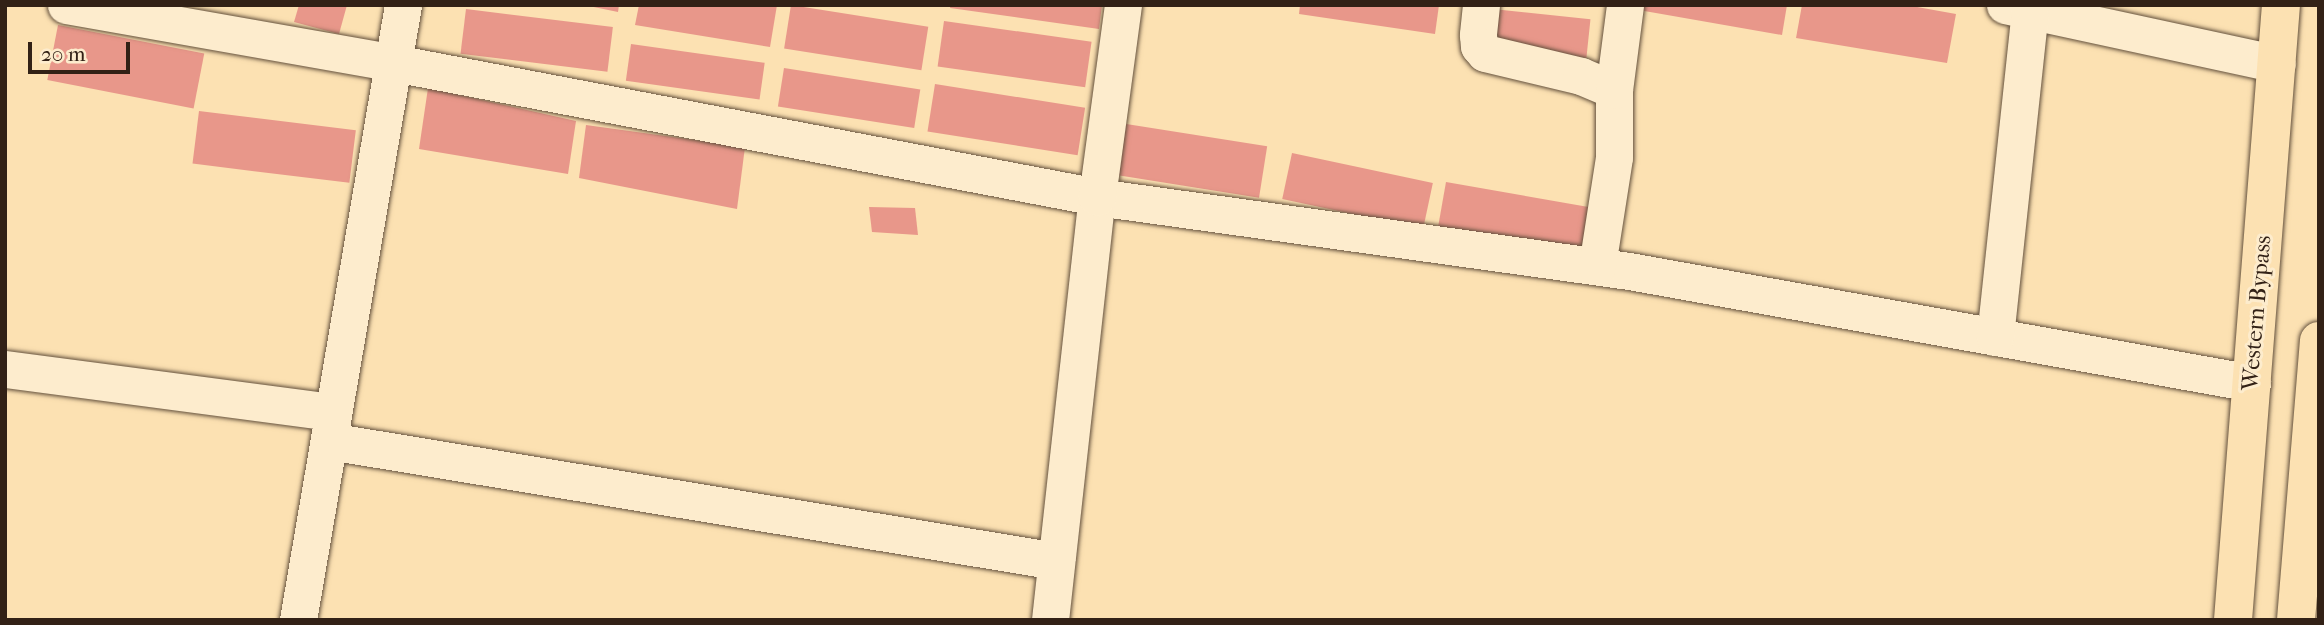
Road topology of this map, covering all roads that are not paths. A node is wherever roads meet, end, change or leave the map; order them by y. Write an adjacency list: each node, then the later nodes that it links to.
1 (66, 5): 8 (street)
2 (403, 5): 8 (street)
3 (1123, 5): 11 (street)
4 (1481, 5): 10 (street)
5 (1625, 5): 10 (street)
6 (2281, 5): 9 (main road, Western Bypass)
7 (2018, 8): 9 (street); 13 (street)
8 (394, 63): 11 (street); 17 (street)
9 (2277, 64): 16 (main road, Western Bypass)
10 (1614, 90): 12 (street)
11 (1097, 197): 12 (street); 18 (street)
12 (1597, 266): 13 (street)
13 (1995, 337): 16 (street)
14 (2319, 341): 22 (main road)
15 (5, 369): 17 (street)
16 (2252, 383): 21 (main road, Western Bypass)
17 (331, 426): 18 (street); 19 (street)
18 (1056, 562): 20 (street)
19 (298, 620)
20 (1050, 620)
21 (2233, 620)
22 (2296, 620)

